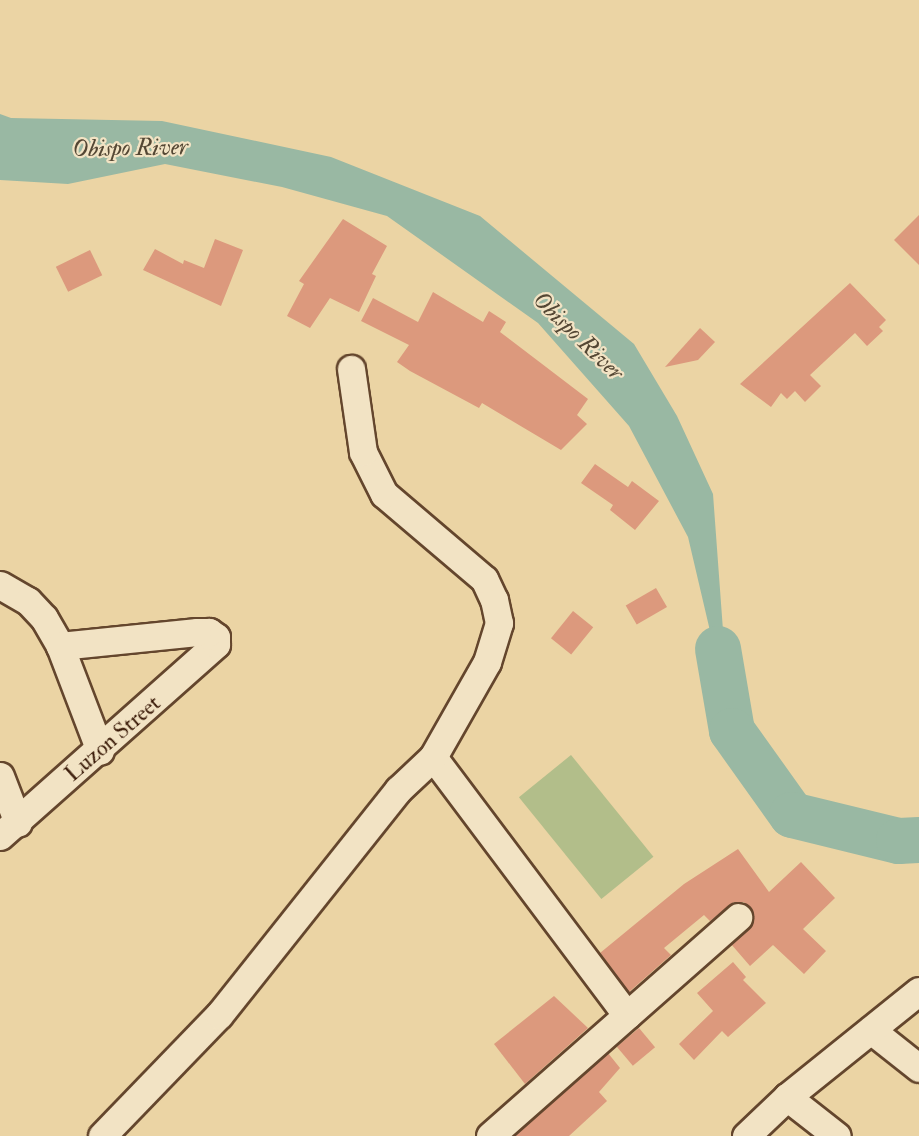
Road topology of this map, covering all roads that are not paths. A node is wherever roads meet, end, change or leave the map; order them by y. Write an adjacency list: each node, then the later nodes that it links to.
1 (351, 369): 5 (street)
2 (5, 587): 3 (street)
3 (60, 646): 4 (street); 4 (street, Luzon Street)
4 (100, 751): 7 (street, Luzon Street)
5 (433, 757): 10 (street); 14 (street)
6 (0, 776): 7 (street)
7 (9, 829)
8 (738, 917): 10 (street)
9 (919, 991): 11 (street)
10 (627, 1015): 15 (street)
11 (871, 1030): 12 (street); 13 (street)
12 (919, 1068)
13 (788, 1096): 16 (street); 17 (street)
14 (102, 1136)
15 (490, 1136)
16 (747, 1136)
17 (837, 1136)

